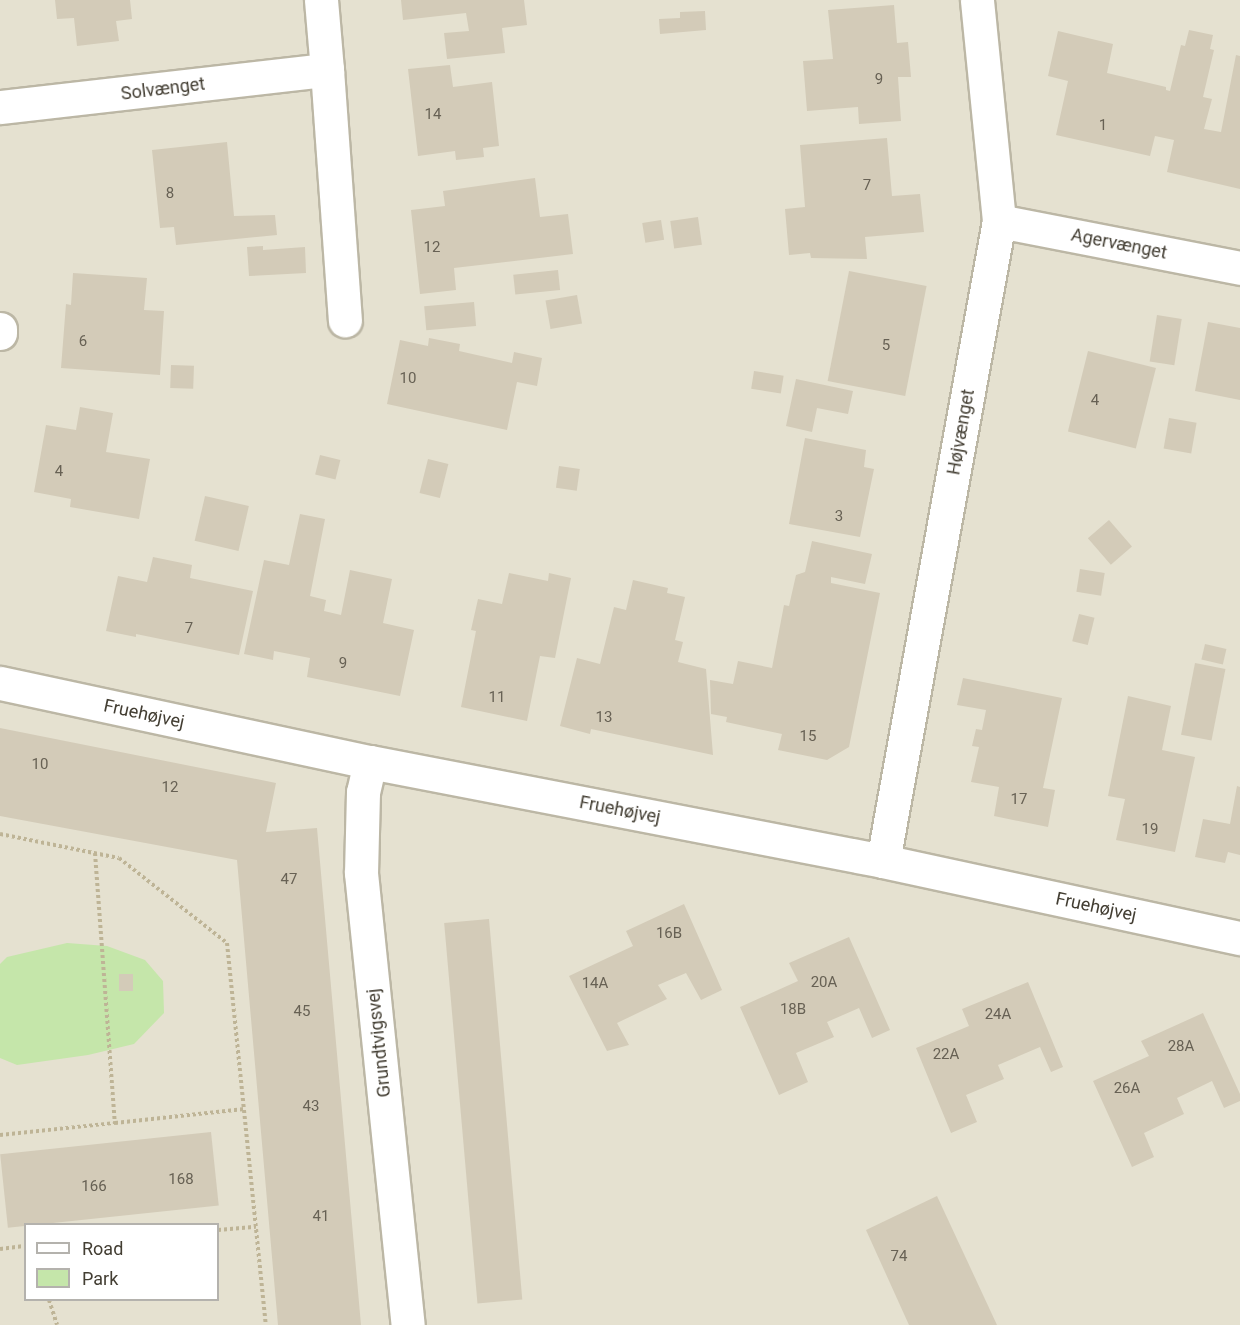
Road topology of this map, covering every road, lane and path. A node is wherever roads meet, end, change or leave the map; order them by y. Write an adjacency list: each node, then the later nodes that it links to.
1 (321, 0): 3 (street)
2 (977, 0): 5 (street, Højvænget)
3 (327, 70): 4 (street, Solvænget); 7 (street)
4 (0, 107)
5 (999, 221): 6 (street, Agervænget); 12 (street, Højvænget)
6 (1240, 268)
7 (345, 320)
8 (0, 683): 9 (street, Fruehøjvej)
9 (370, 762): 12 (street, Fruehøjvej); 24 (street, Grundtvigsvej)
10 (0, 834): 11 (path)
11 (95, 853): 14 (path); 15 (path)
12 (883, 861): 13 (street, Fruehøjvej)
13 (1240, 938)
14 (244, 1110): 15 (path); 17 (path)
15 (115, 1123): 16 (path)
16 (0, 1135)
17 (256, 1227): 18 (path); 23 (path)
18 (219, 1230)
19 (24, 1246): 20 (path)
20 (0, 1249)
21 (50, 1301): 22 (path)
22 (57, 1325)
23 (266, 1325)
24 (408, 1325)

